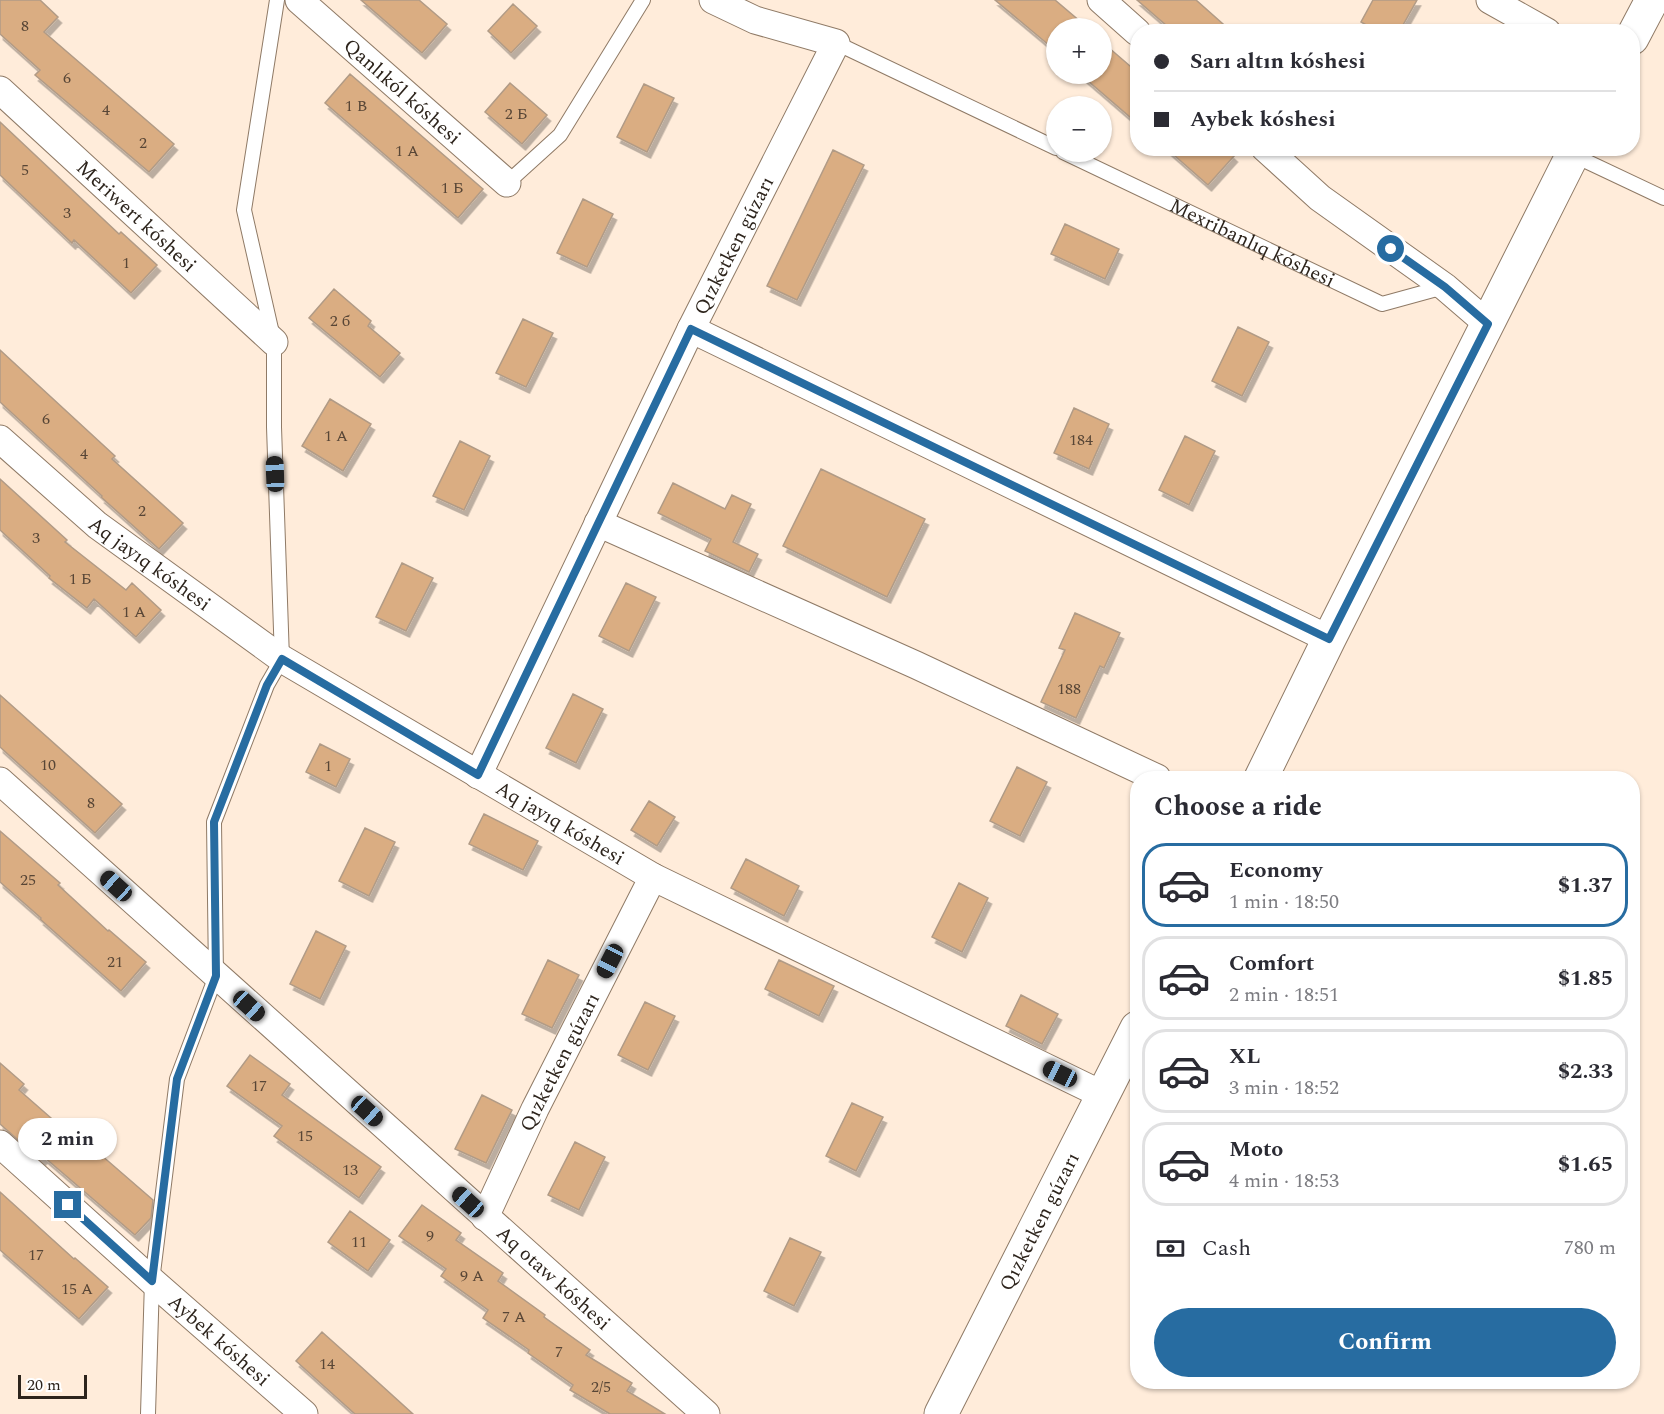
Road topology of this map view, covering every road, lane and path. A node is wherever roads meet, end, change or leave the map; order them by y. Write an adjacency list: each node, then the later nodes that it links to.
1 (277, 0): 23 (lane)
2 (300, 0): 18 (street, Qanlıkól kóshesi)
3 (644, 0): 18 (lane)
4 (713, 0): 11 (street)
5 (1101, 0): 10 (street)
6 (1490, 0): 8 (street)
7 (1652, 0): 9 (street)
8 (1533, 24)
9 (1639, 24)
10 (1130, 26)
11 (836, 43): 13 (lane); 22 (street, Qızketken gúzarı)
12 (0, 90): 23 (street, Meriwert kóshesi)
13 (1046, 143)
14 (1274, 156): 20 (street)
15 (1573, 156): 21 (street)
16 (1583, 156): 19 (lane)
17 (1084, 162): 20 (lane, Mexribanlıq kóshesi)
18 (507, 183)
19 (1664, 198)
20 (1445, 287): 21 (street)
21 (1488, 324): 26 (street)
22 (691, 329): 25 (street, Qızketken gúzarı); 26 (street)
23 (274, 342): 27 (lane)
24 (0, 439): 27 (street, Aq jayıq kóshesi)
25 (598, 522): 28 (street); 30 (street, Qızketken gúzarı)
26 (1329, 639): 29 (street)
27 (282, 659): 30 (street, Aq jayıq kóshesi); 33 (lane)
28 (1142, 771)
29 (1264, 771)
30 (478, 775): 32 (street, Aq jayıq kóshesi)
31 (0, 781): 33 (street, Aq otaw kóshesi)
32 (653, 877): 35 (street, Aq jayıq kóshesi); 37 (street, Qızketken gúzarı)
33 (216, 976): 37 (street, Aq otaw kóshesi); 38 (lane)
34 (1130, 1042): 35 (street, Qızketken gúzarı)
35 (1103, 1095): 42 (street, Qızketken gúzarı)
36 (0, 1144): 38 (street, Aybek kóshesi)
37 (485, 1217): 41 (street, Aq otaw kóshesi)
38 (152, 1281): 39 (lane); 40 (street, Aybek kóshesi)
39 (148, 1414)
40 (304, 1414)
41 (706, 1414)
42 (941, 1414)

